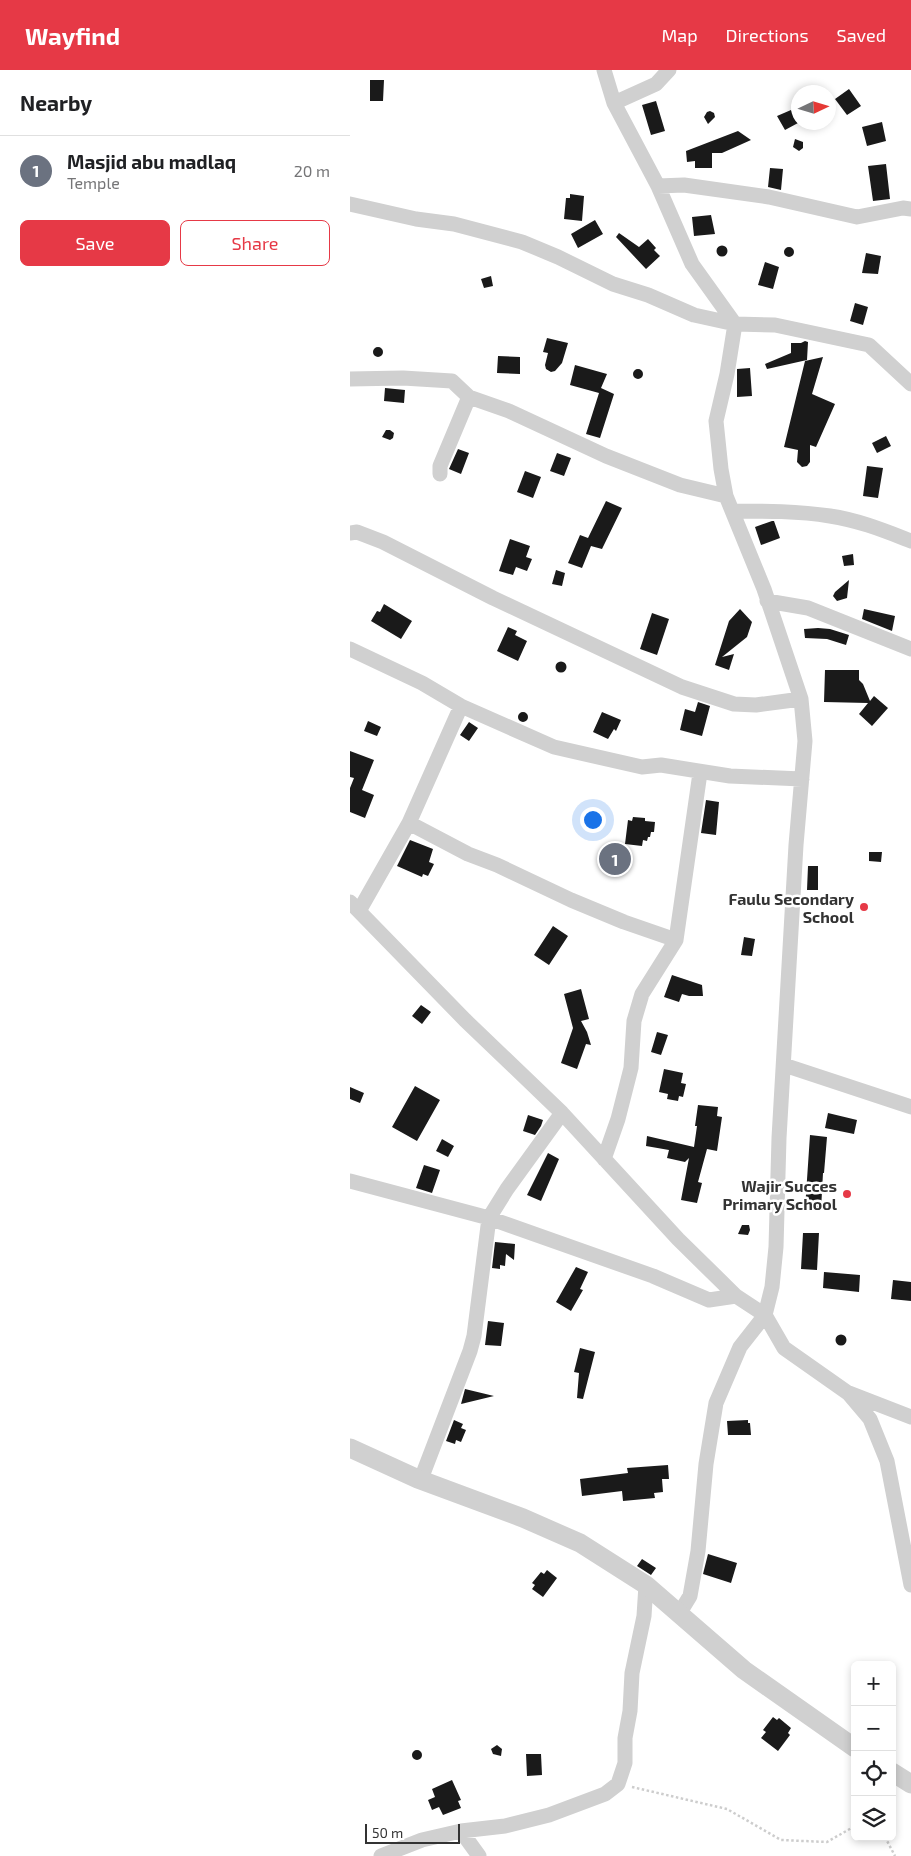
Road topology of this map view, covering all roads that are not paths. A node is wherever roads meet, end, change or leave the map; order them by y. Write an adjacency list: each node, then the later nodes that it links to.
1 (604, 70): 3 (street)
2 (669, 70): 3 (street)
3 (614, 103): 4 (street)
4 (658, 186): 6 (street); 7 (street)
5 (350, 204): 7 (street)
6 (911, 209)
7 (735, 324): 9 (street); 12 (street)
8 (350, 379): 10 (street)
9 (911, 384)
10 (469, 397): 11 (street); 12 (street)
11 (440, 474)
12 (726, 496): 13 (street)
13 (733, 511): 15 (street); 16 (street)
14 (350, 533): 19 (street)
15 (911, 541)
16 (768, 601): 18 (street); 19 (street)
17 (350, 649): 20 (street)
18 (911, 649)
19 (801, 699): 22 (street)
20 (461, 706): 21 (street); 23 (street)
21 (700, 773): 22 (street); 25 (street)
22 (802, 779): 26 (street)
23 (409, 823): 24 (street); 25 (street)
24 (354, 907): 28 (street)
25 (676, 940): 29 (street)
26 (784, 1065): 27 (street); 33 (street)
27 (911, 1107)
28 (562, 1113): 29 (street); 31 (street)
29 (604, 1159): 32 (street)
30 (350, 1181): 31 (street)
31 (489, 1218): 32 (street); 37 (street)
32 (736, 1296): 33 (street)
33 (765, 1315): 34 (street); 40 (street)
34 (848, 1393): 35 (street); 39 (street)
35 (911, 1417)
36 (350, 1448): 37 (street)
37 (421, 1480): 38 (street)
38 (646, 1585): 40 (street); 44 (street)
39 (911, 1585)
40 (679, 1614): 41 (street)
41 (851, 1745)
42 (896, 1775): 43 (street)
43 (911, 1784)
44 (461, 1831): 45 (street); 46 (street)
45 (381, 1856)
46 (479, 1856)

